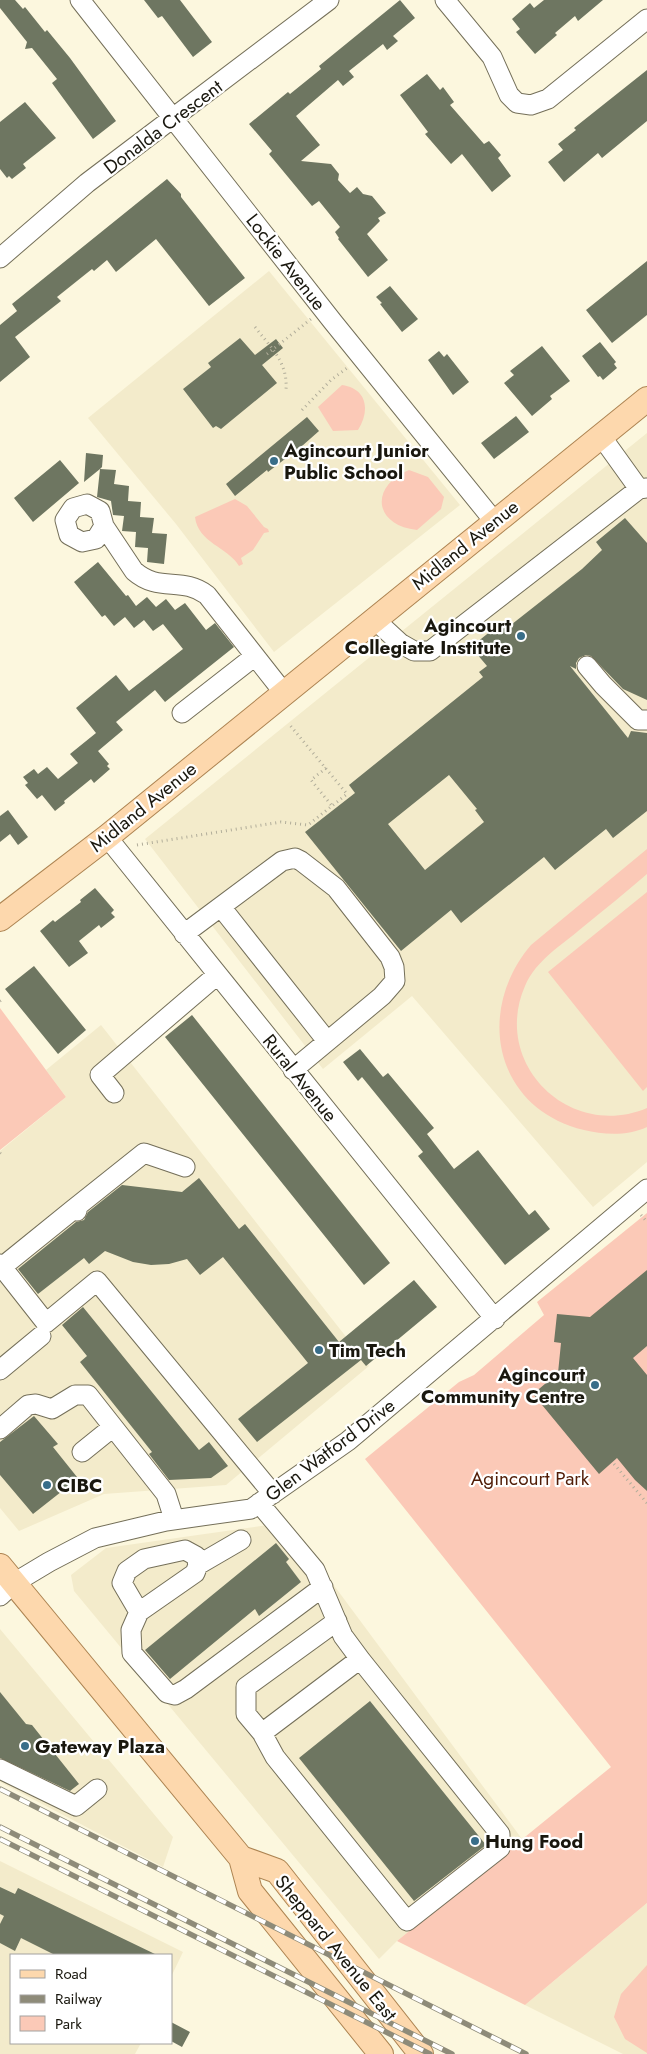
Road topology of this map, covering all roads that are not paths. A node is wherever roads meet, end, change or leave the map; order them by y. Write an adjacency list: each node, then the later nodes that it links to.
1 (80, 0): 5 (street, Lockie Avenue)
2 (329, 0): 5 (street, Donalda Crescent)
3 (445, 0): 4 (street)
4 (647, 19)
5 (172, 120): 6 (street, Donalda Crescent); 10 (street, Lockie Avenue)
6 (0, 258)
7 (647, 399): 8 (main road, Midland Avenue)
8 (601, 436): 9 (street); 10 (main road, Midland Avenue)
9 (643, 488): 12 (street)
10 (494, 521): 12 (main road, Midland Avenue)
11 (104, 526): 13 (street)
12 (374, 620): 15 (main road, Midland Avenue)
13 (255, 656): 15 (street); 16 (street)
14 (587, 666): 17 (street)
15 (284, 693): 18 (main road, Midland Avenue)
16 (182, 713)
17 (647, 720)
18 (106, 837): 20 (main road, Midland Avenue); 21 (street, Rural Avenue)
19 (221, 907): 21 (street); 23 (street); 23 (street)
20 (0, 919)
21 (184, 934): 22 (street, Rural Avenue)
22 (217, 975): 24 (street, Rural Avenue); 25 (street)
23 (327, 1041): 24 (street)
24 (293, 1070): 29 (street, Rural Avenue)
25 (114, 1093)
26 (185, 1167): 28 (street)
27 (647, 1189): 29 (street, Glen Watford Drive)
28 (1, 1267): 35 (street)
29 (495, 1319): 35 (street, Glen Watford Drive)
30 (41, 1336): 31 (street)
31 (0, 1370)
32 (113, 1427): 33 (street); 34 (street); 36 (street)
33 (0, 1429)
34 (82, 1452)
35 (266, 1498): 36 (street, Glen Watford Drive); 41 (street)
36 (168, 1521): 38 (street); 40 (street, Glen Watford Drive)
37 (241, 1540): 39 (street)
38 (170, 1553): 39 (street); 42 (street)
39 (198, 1565): 42 (street)
40 (5, 1582): 48 (main road, Sheppard Avenue East)
41 (323, 1587): 42 (street); 43 (street)
42 (140, 1612)
43 (337, 1621): 44 (street); 45 (street)
44 (360, 1659): 45 (street); 45 (street)
45 (262, 1732)
46 (0, 1769): 47 (street)
47 (98, 1789)
48 (241, 1858): 49 (main road, Sheppard Avenue East); 50 (main road, Sheppard Avenue East)
49 (380, 2054)
50 (421, 2054)

